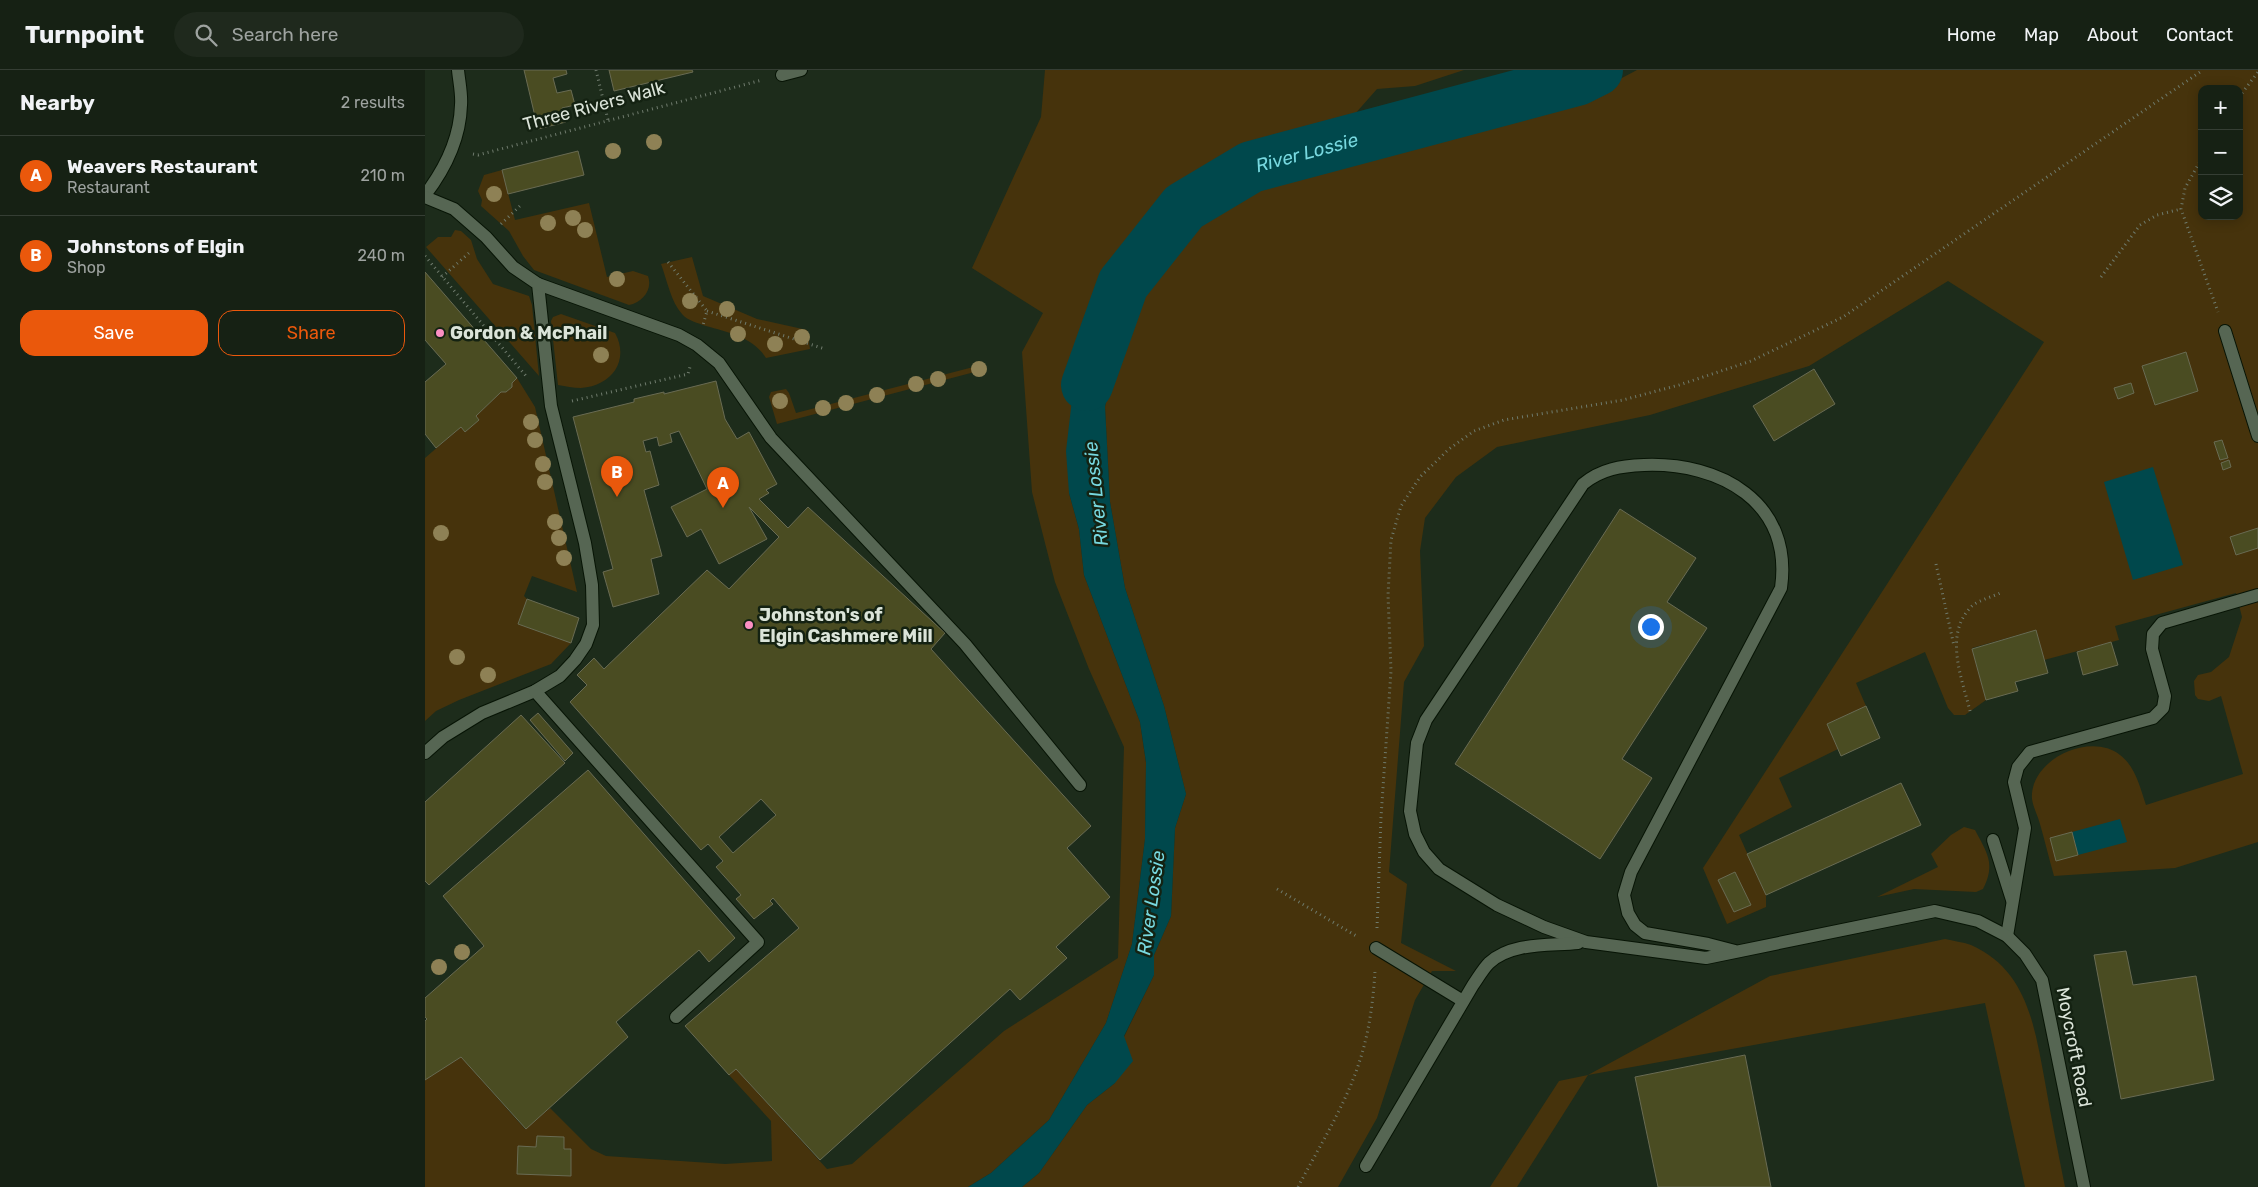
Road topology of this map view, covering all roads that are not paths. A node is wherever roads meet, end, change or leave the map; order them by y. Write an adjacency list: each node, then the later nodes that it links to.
1 (458, 70): 4 (street)
2 (801, 70): 3 (street)
3 (782, 75)
4 (425, 196): 5 (street)
5 (538, 284): 9 (street); 11 (street)
6 (2225, 331): 7 (street)
7 (2258, 436)
8 (2258, 595): 13 (street)
9 (535, 691): 10 (street); 19 (street)
10 (425, 753)
11 (1080, 785)
12 (1993, 840): 13 (street)
13 (2013, 903): 14 (street)
14 (2007, 936): 17 (street, Moycroft Road); 21 (street, Moycroft Road)
15 (1586, 942): 17 (street, Moycroft Road); 17 (street); 18 (street)
16 (1376, 948): 18 (street)
17 (1735, 951)
18 (1463, 1001): 20 (street)
19 (676, 1017)
20 (1366, 1166)
21 (2084, 1187)

